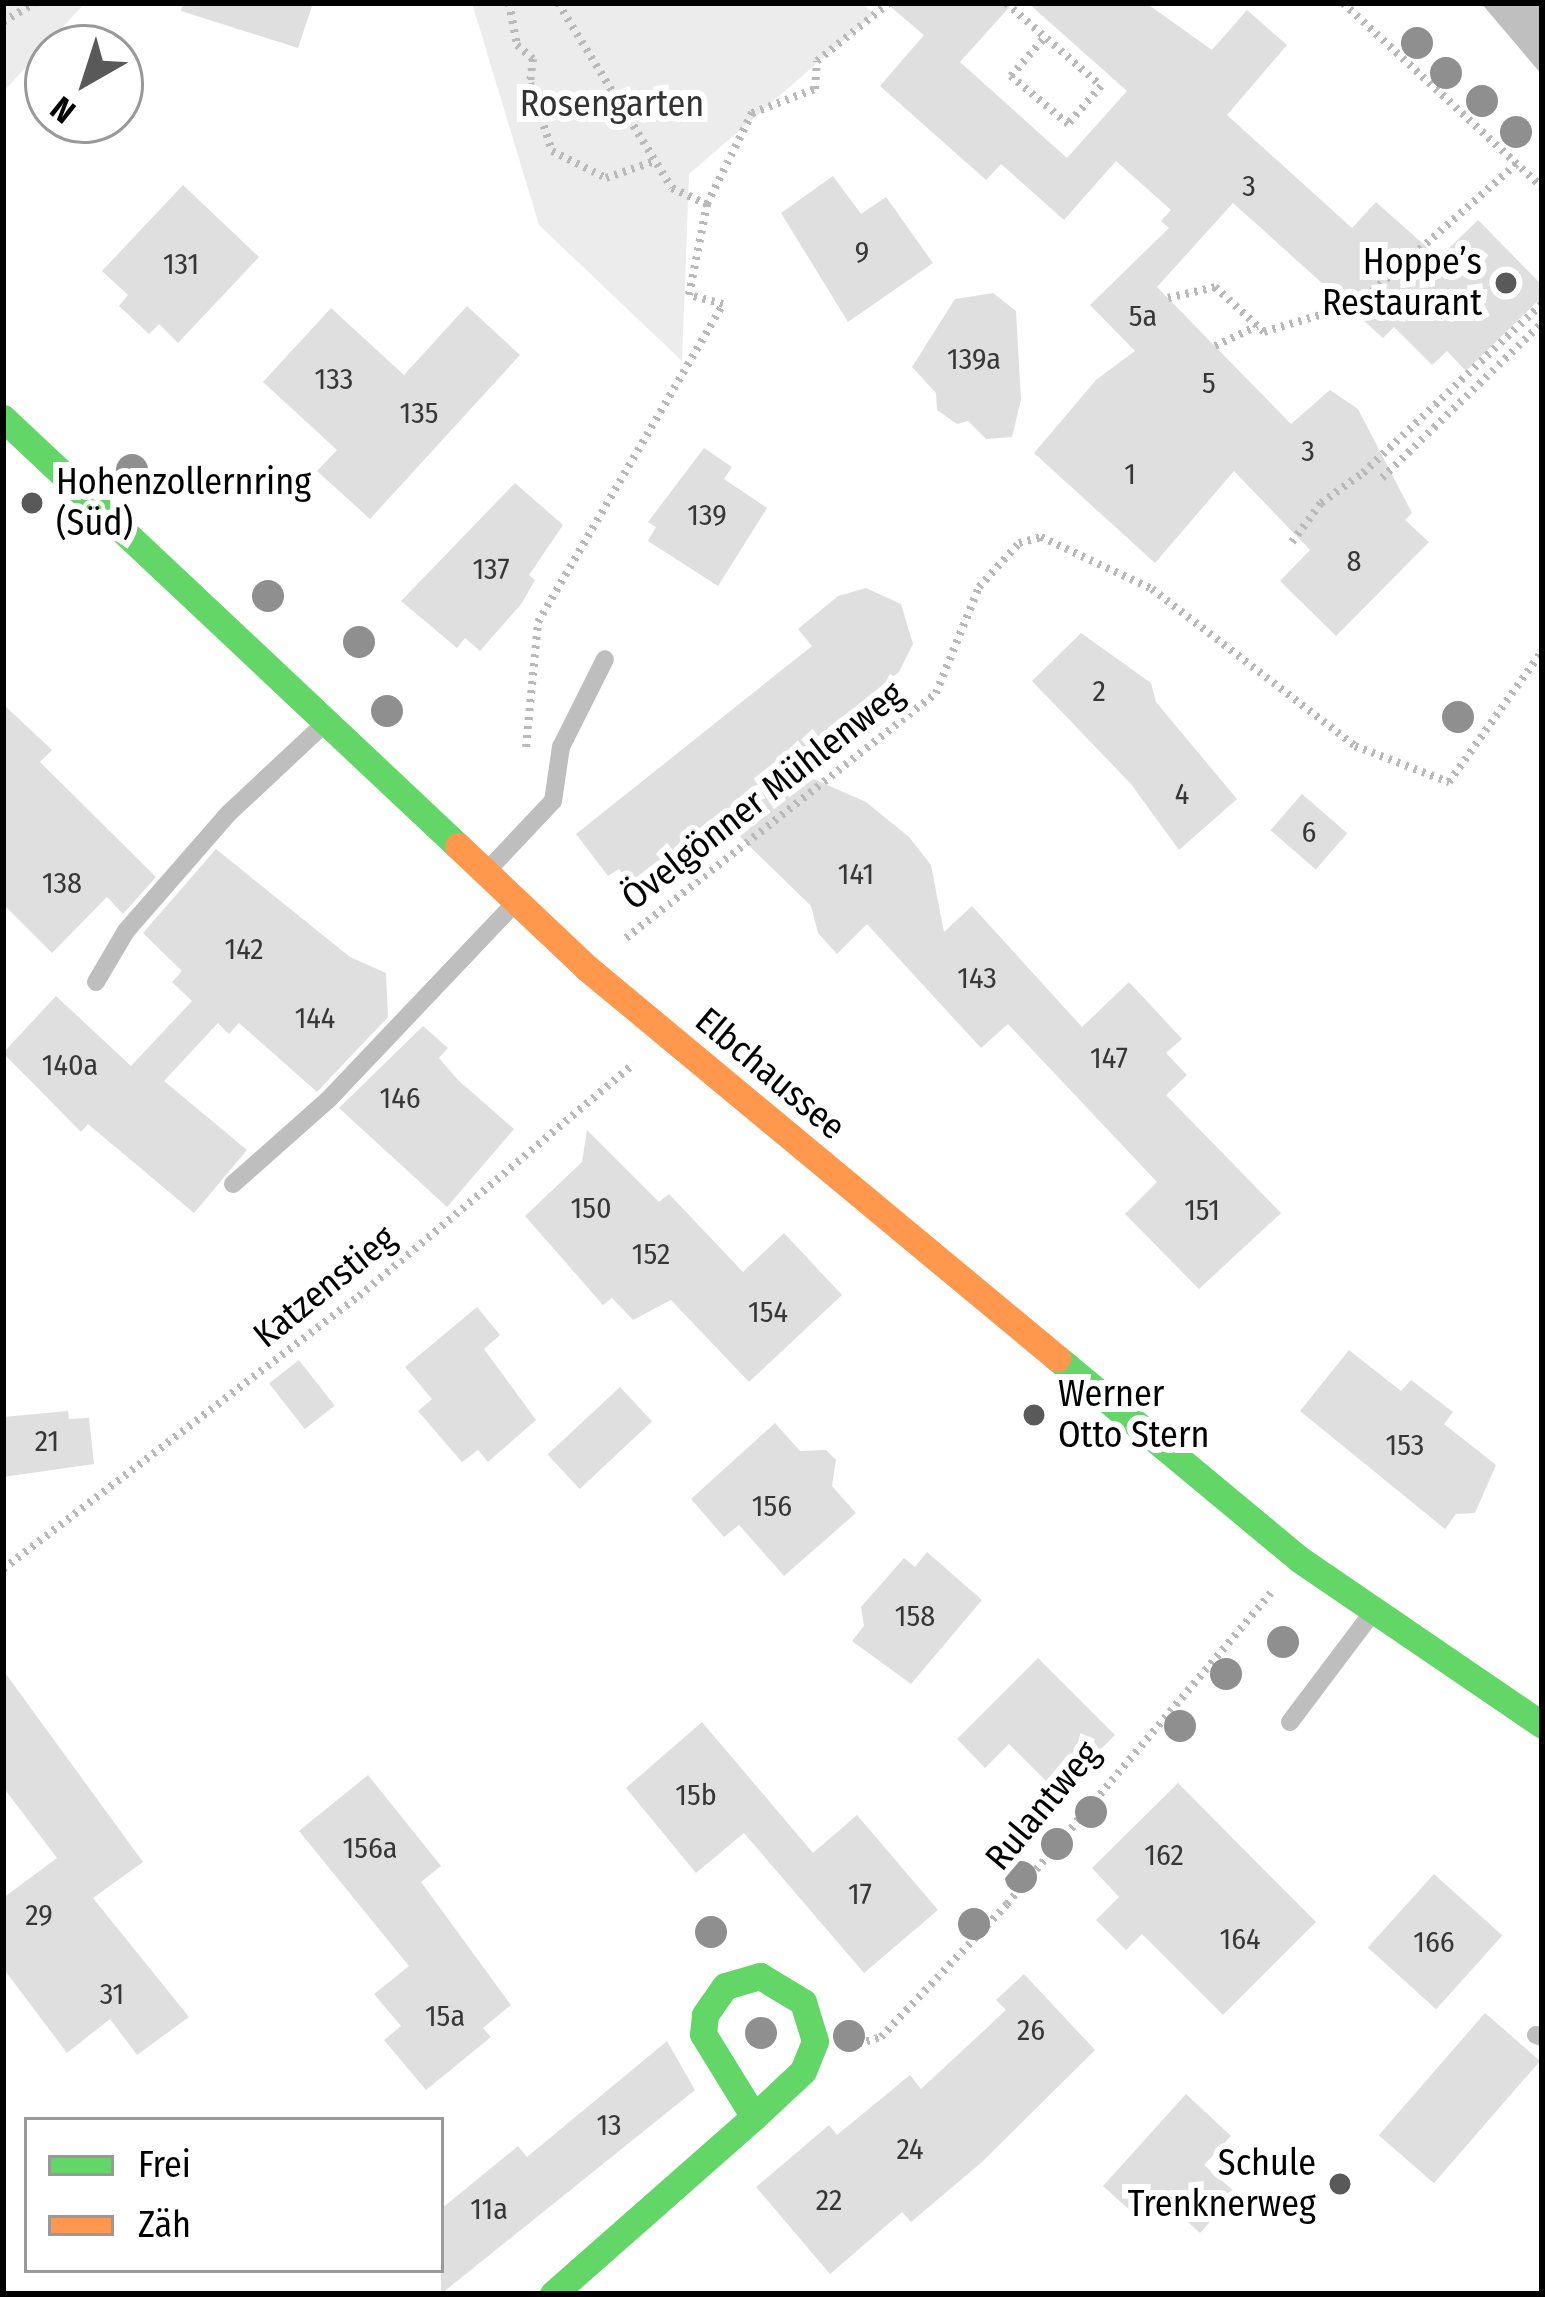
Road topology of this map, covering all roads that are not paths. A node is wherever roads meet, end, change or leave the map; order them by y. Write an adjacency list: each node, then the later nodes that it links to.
1 (3, 418): 3 (main road, Elbchaussee)
2 (605, 659): 4 (lane)
3 (325, 723): 4 (main road, Elbchaussee); 6 (lane)
4 (484, 874): 5 (main road, Elbchaussee)
5 (515, 903): 7 (lane); 8 (main road, Elbchaussee)
6 (96, 982)
7 (233, 1184)
8 (1372, 1613): 9 (lane); 10 (main road, Elbchaussee)
9 (1290, 1722)
10 (1542, 1725)
11 (754, 2117): 11 (main road); 12 (main road)
12 (553, 2294)

